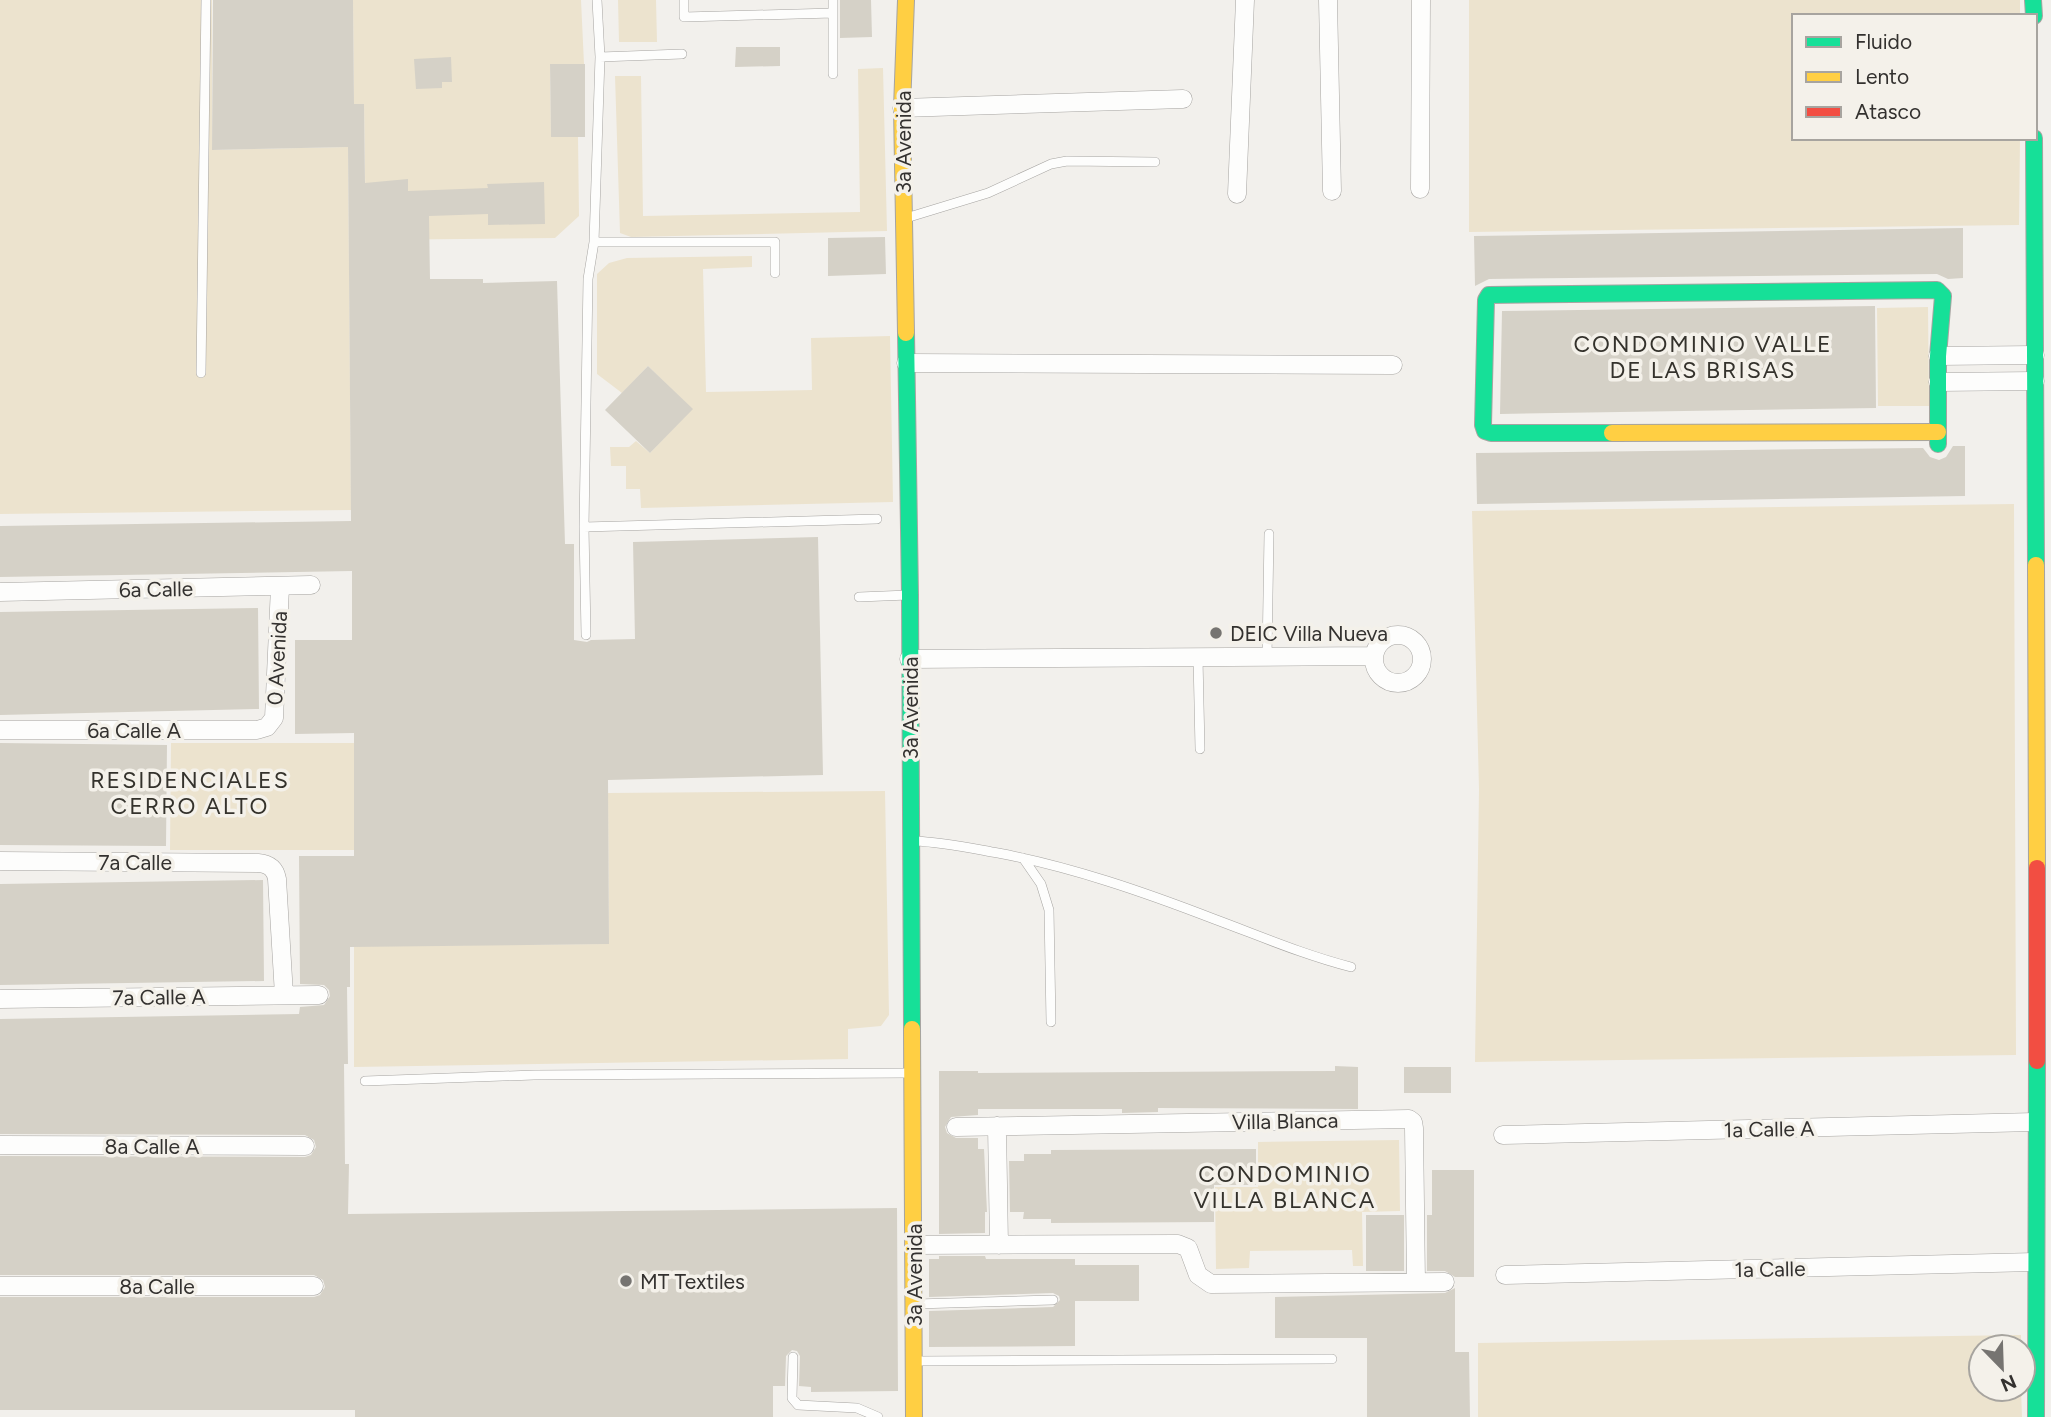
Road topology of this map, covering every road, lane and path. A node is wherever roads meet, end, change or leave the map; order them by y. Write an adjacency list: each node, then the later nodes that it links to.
1 (206, 0): 27 (lane)
2 (597, 0): 11 (lane)
3 (684, 0): 9 (lane)
4 (833, 0): 9 (lane)
5 (905, 0): 14 (street, 3a Avenida)
6 (1245, 0): 19 (street)
7 (1328, 0): 18 (street)
8 (1421, 0): 17 (street)
9 (832, 13): 12 (lane)
10 (682, 54): 11 (lane)
11 (600, 57): 21 (lane)
12 (833, 74)
13 (1183, 99): 14 (street)
14 (902, 108): 20 (street, 3a Avenida)
15 (2034, 140): 23 (street)
16 (1155, 162): 20 (lane)
17 (1420, 189)
18 (1332, 191)
19 (1237, 194)
20 (904, 218): 25 (street, 3a Avenida)
21 (594, 242): 22 (lane); 31 (lane)
22 (775, 273)
23 (2035, 355): 24 (street); 28 (street)
24 (1938, 356): 29 (street); 29 (street)
25 (905, 363): 26 (street); 36 (street, 3a Avenida)
26 (1393, 365)
27 (201, 373)
28 (2035, 381): 29 (street); 52 (street)
29 (1938, 382)
30 (877, 519): 31 (lane)
31 (584, 527): 38 (lane)
32 (1269, 534): 40 (lane)
33 (311, 585): 34 (street, 6a Calle)
34 (280, 587): 35 (street, 6a Calle); 43 (street, 0 Avenida)
35 (0, 592)
36 (910, 595): 37 (lane); 42 (street, 3a Avenida)
37 (859, 597)
38 (586, 635)
39 (1373, 656): 40 (street)
40 (1267, 657): 41 (street)
41 (1198, 658): 42 (street); 45 (lane)
42 (909, 659): 46 (street, 3a Avenida)
43 (267, 727): 44 (street, 6a Calle A)
44 (0, 730)
45 (1200, 749)
46 (911, 841): 47 (lane); 55 (street, 3a Avenida)
47 (1023, 858): 49 (lane); 54 (lane)
48 (0, 861): 50 (street, 7a Calle)
49 (1351, 967)
50 (284, 995): 51 (street, 7a Calle A); 53 (street, 7a Calle A)
51 (318, 995)
52 (2045, 996): 57 (street)
53 (0, 999)
54 (1051, 1022)
55 (913, 1073): 56 (lane); 64 (street, 3a Avenida)
56 (365, 1081)
57 (2035, 1122): 60 (street, 1a Calle A); 63 (street)
58 (997, 1126): 59 (street, Villa Blanca); 65 (street); 68 (street, Villa Blanca)
59 (956, 1127)
60 (1503, 1135)
61 (0, 1145): 62 (street, 8a Calle A)
62 (305, 1146)
63 (2043, 1175): 66 (street)
64 (914, 1245): 65 (street); 73 (street, 3a Avenida)
65 (999, 1245): 68 (street)
66 (2039, 1262): 67 (street, 1a Calle); 77 (street)
67 (1505, 1275)
68 (1416, 1282): 69 (street)
69 (1445, 1282)
70 (0, 1286): 71 (street, 8a Calle)
71 (314, 1286)
72 (1053, 1300): 73 (lane)
73 (914, 1304): 76 (street, 3a Avenida)
74 (793, 1357): 78 (lane)
75 (1332, 1359): 76 (lane)
76 (914, 1361): 79 (street, 3a Avenida)
77 (2041, 1412)
78 (878, 1417)
79 (914, 1417)

